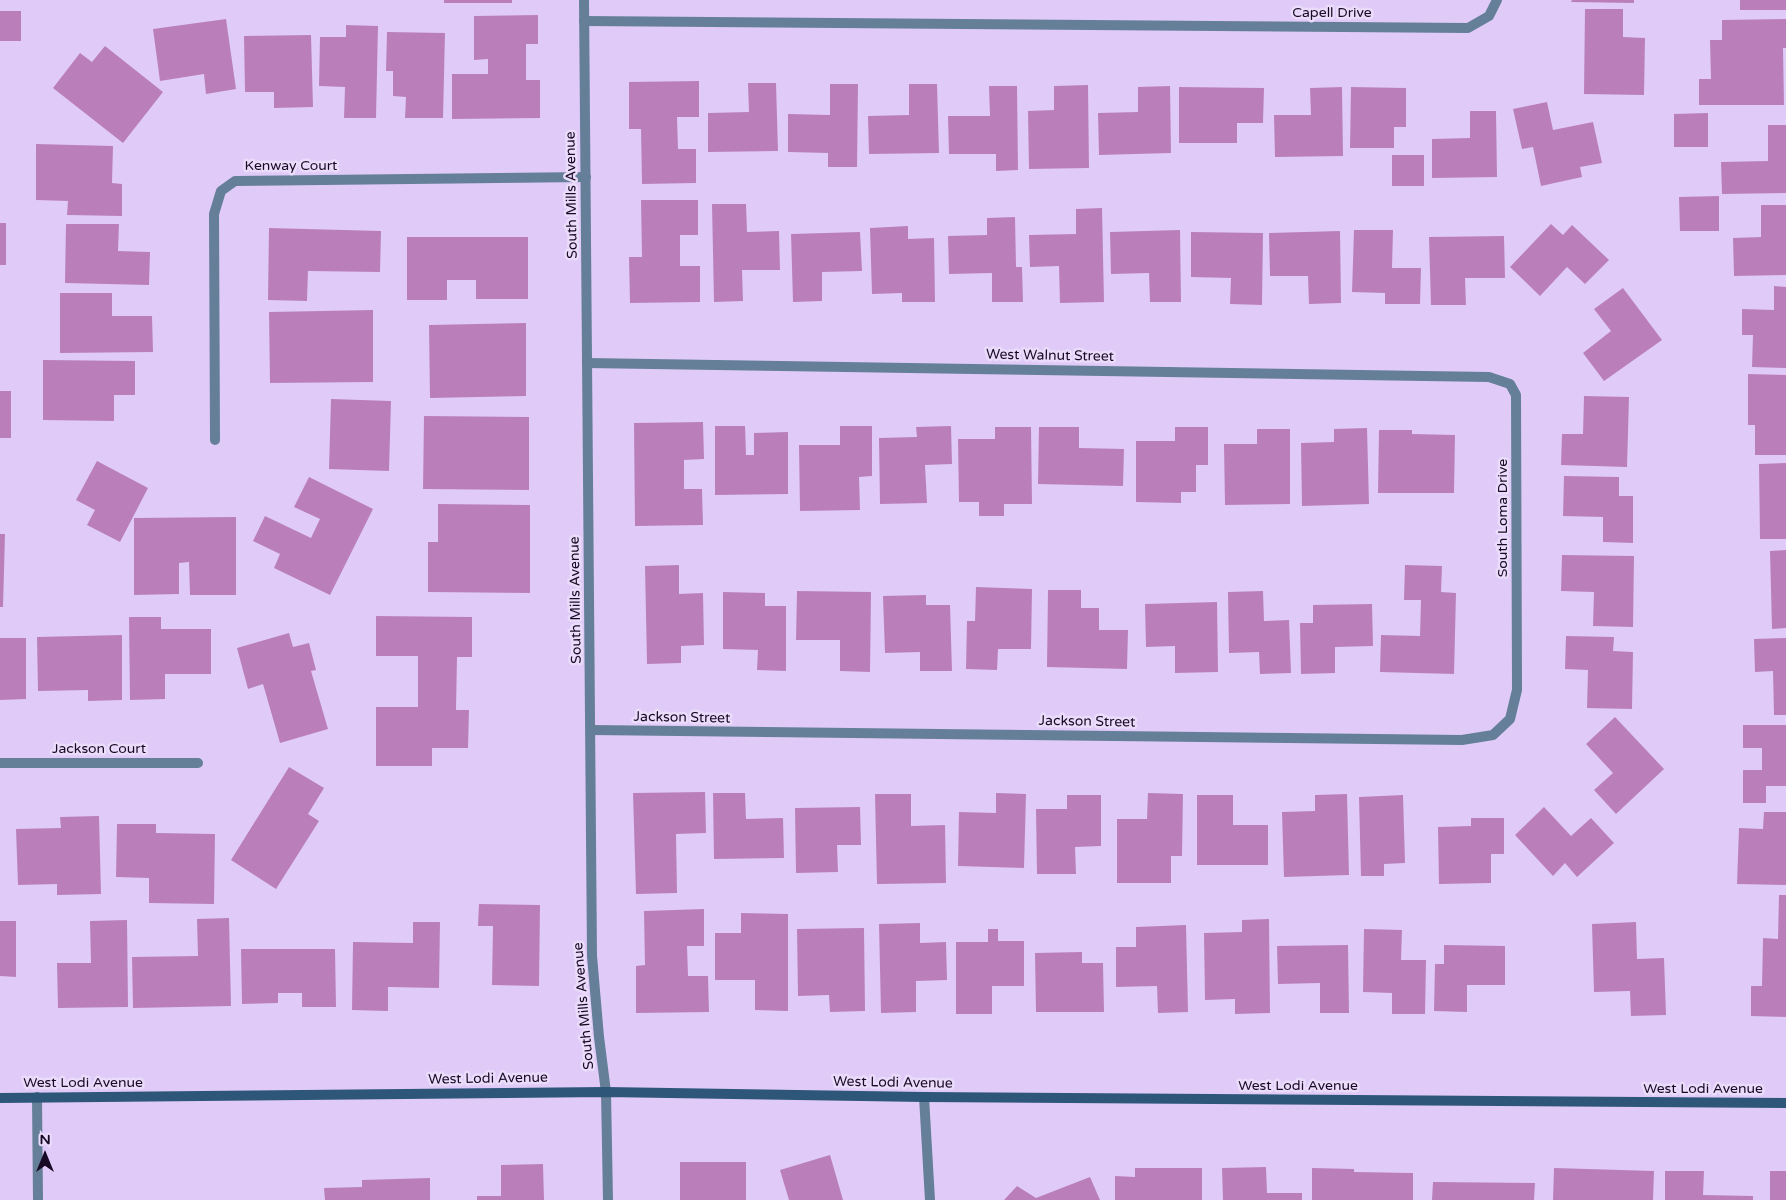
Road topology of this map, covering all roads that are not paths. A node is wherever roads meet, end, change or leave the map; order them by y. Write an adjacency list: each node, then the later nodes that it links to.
1 (584, 0): 3 (street, South Mills Avenue)
2 (1497, 0): 3 (street, Capell Drive)
3 (584, 21): 4 (street, South Mills Avenue)
4 (586, 177): 5 (street, South Mills Avenue); 7 (street, Kenway Court)
5 (587, 363): 6 (street, West Walnut Street); 9 (street, South Mills Avenue)
6 (1510, 384): 8 (street, South Loma Drive)
7 (215, 440)
8 (1517, 652): 9 (street, Jackson Street)
9 (591, 730): 12 (street, South Mills Avenue)
10 (0, 763): 11 (street, Jackson Court)
11 (198, 763)
12 (606, 1092): 13 (main road, West Lodi Avenue); 14 (main road, West Lodi Avenue); 18 (street, South Mills Avenue)
13 (37, 1097): 15 (main road, West Lodi Avenue); 17 (street)
14 (924, 1097): 16 (main road, West Lodi Avenue); 19 (street)
15 (0, 1098)
16 (1786, 1104)
17 (38, 1200)
18 (608, 1200)
19 (930, 1200)

